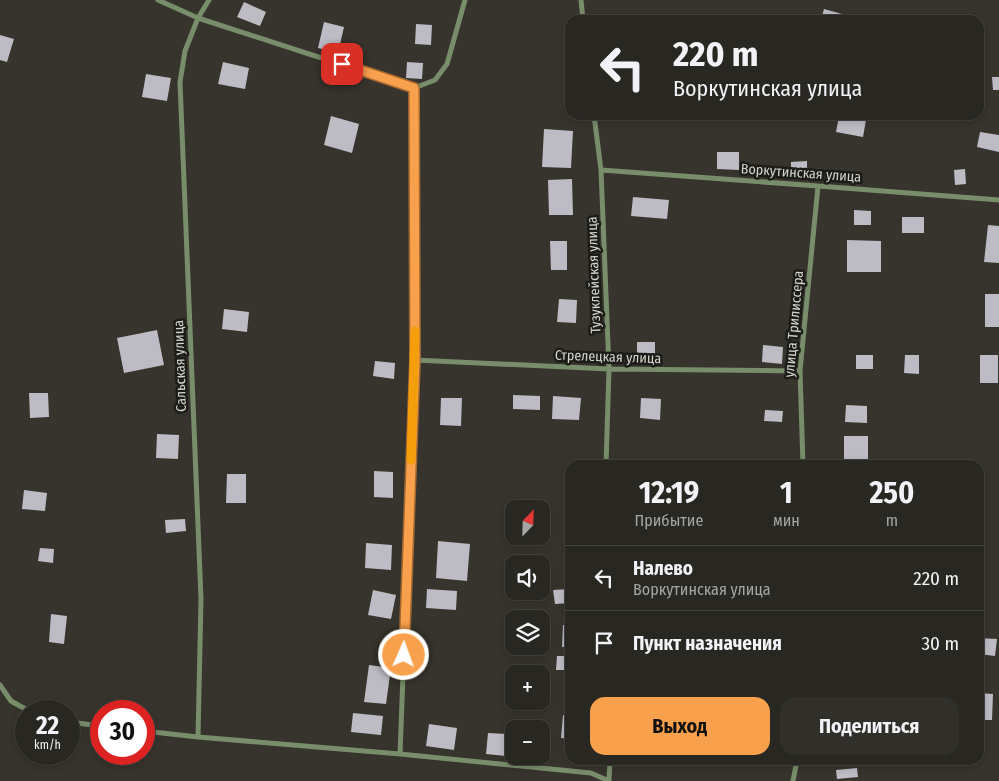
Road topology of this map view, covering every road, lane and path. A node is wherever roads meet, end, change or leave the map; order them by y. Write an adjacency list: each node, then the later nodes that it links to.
1 (158, 0): 6 (street)
2 (208, 0): 6 (street, Сальская улица)
3 (465, 0): 7 (street)
4 (581, 0): 5 (street)
5 (582, 15)
6 (198, 18): 7 (street); 20 (street, Сальская улица)
7 (414, 88): 12 (street)
8 (595, 120): 9 (street, Тузуклейская улица)
9 (601, 170): 10 (street, Воркутинская улица); 13 (street, Тузуклейская улица)
10 (818, 186): 11 (street, Воркутинская улица); 14 (street, улица Трилиссера)
11 (999, 200)
12 (415, 360): 13 (street, Стрелецкая улица); 21 (street)
13 (609, 369): 14 (street, Стрелецкая улица); 15 (street, Тузуклейская улица)
14 (800, 371): 16 (street, улица Трилиссера)
15 (606, 460)
16 (803, 460)
17 (0, 685): 18 (street)
18 (15, 703)
19 (155, 732): 20 (street)
20 (198, 737): 21 (street)
21 (400, 754): 24 (street)
22 (610, 765): 24 (street)
23 (796, 765): 25 (street)
24 (609, 781)
25 (793, 781)

